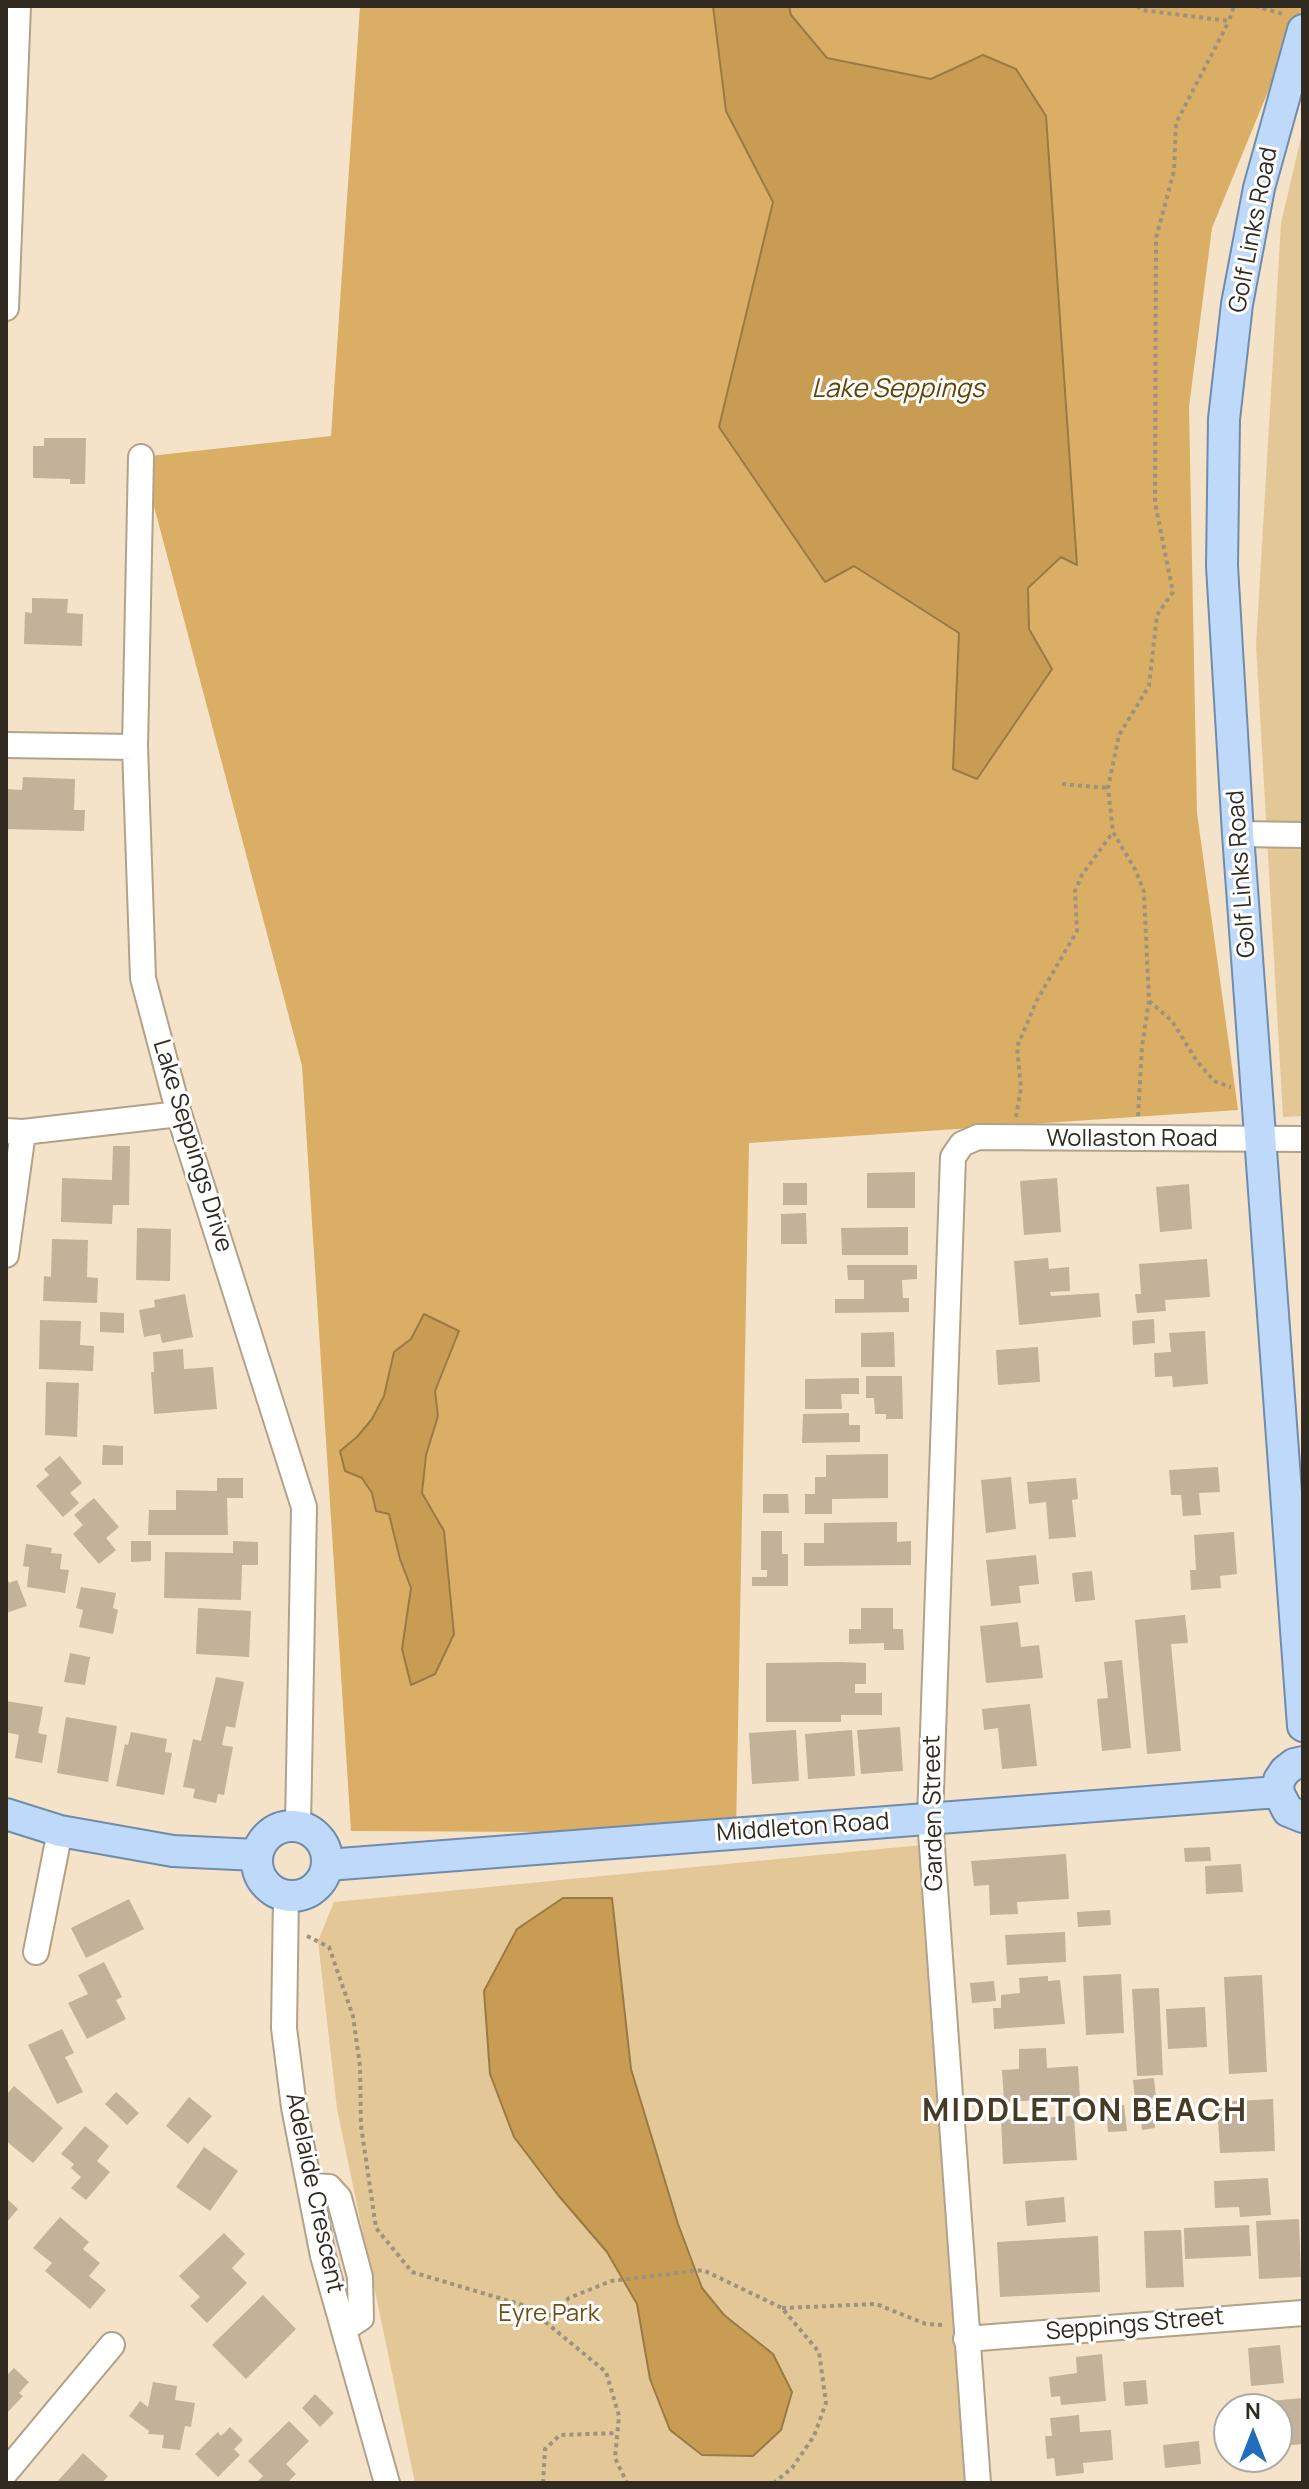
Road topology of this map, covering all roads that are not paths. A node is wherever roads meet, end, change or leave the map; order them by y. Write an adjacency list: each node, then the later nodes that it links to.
1 (18, 6): 3 (street)
2 (1296, 23): 8 (main road, Golf Links Road)
3 (8, 233): 4 (street)
4 (6, 308)
5 (141, 457): 7 (street, Lake Seppings Drive)
6 (6, 745): 7 (street)
7 (135, 747): 10 (street, Lake Seppings Drive)
8 (1238, 834): 9 (street); 13 (main road, Golf Links Road)
9 (1303, 835)
10 (179, 1114): 11 (street); 22 (street, Lake Seppings Drive)
11 (15, 1131): 15 (street)
12 (1303, 1139): 13 (street, Wollaston Road)
13 (1260, 1140): 14 (street, Wollaston Road); 16 (main road, Golf Links Road)
14 (962, 1144): 21 (street, Garden Street)
15 (6, 1255)
16 (1303, 1726)
17 (1303, 1762): 18 (main road)
18 (1278, 1792): 20 (main road); 21 (main road, Middleton Road)
19 (6, 1814): 23 (main road)
20 (1303, 1817)
21 (930, 1819): 25 (main road, Middleton Road); 29 (street, Garden Street)
22 (298, 1826): 24 (main road); 25 (main road)
23 (60, 1831): 24 (main road); 27 (street)
24 (256, 1855): 26 (main road)
25 (327, 1865): 26 (main road)
26 (287, 1911): 32 (street, Adelaide Crescent)
27 (36, 1952)
28 (1303, 2313): 29 (street, Seppings Street)
29 (966, 2333): 33 (street, Garden Street)
30 (112, 2345): 31 (street)
31 (6, 2472)
32 (387, 2483)
33 (978, 2483)

